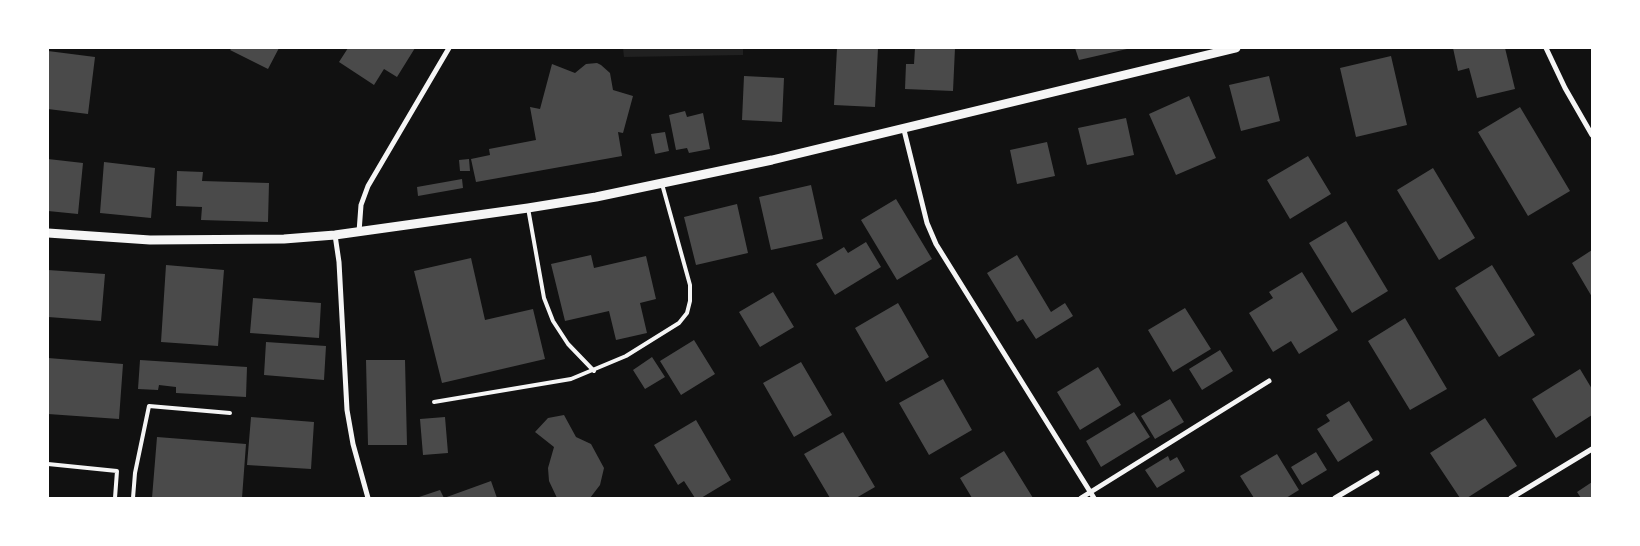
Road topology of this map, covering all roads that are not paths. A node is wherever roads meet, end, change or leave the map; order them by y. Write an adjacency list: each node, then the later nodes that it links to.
1 (448, 48): 8 (street)
2 (1236, 48): 4 (street)
3 (1546, 48): 5 (street)
4 (904, 130): 6 (street); 18 (street)
5 (1592, 135)
6 (662, 184): 7 (street); 11 (lane)
7 (528, 208): 8 (street); 11 (lane)
8 (359, 232): 10 (street)
9 (48, 233): 10 (street)
10 (335, 235): 21 (street)
11 (594, 370): 13 (lane)
12 (1269, 381): 18 (street)
13 (434, 402)
14 (230, 413): 20 (lane)
15 (1592, 449): 25 (street)
16 (48, 464): 19 (lane)
17 (1377, 473): 24 (street)
18 (1091, 493): 22 (street); 23 (street)
19 (115, 498)
20 (133, 498)
21 (368, 498)
22 (1081, 498)
23 (1094, 498)
24 (1334, 498)
25 (1511, 498)

